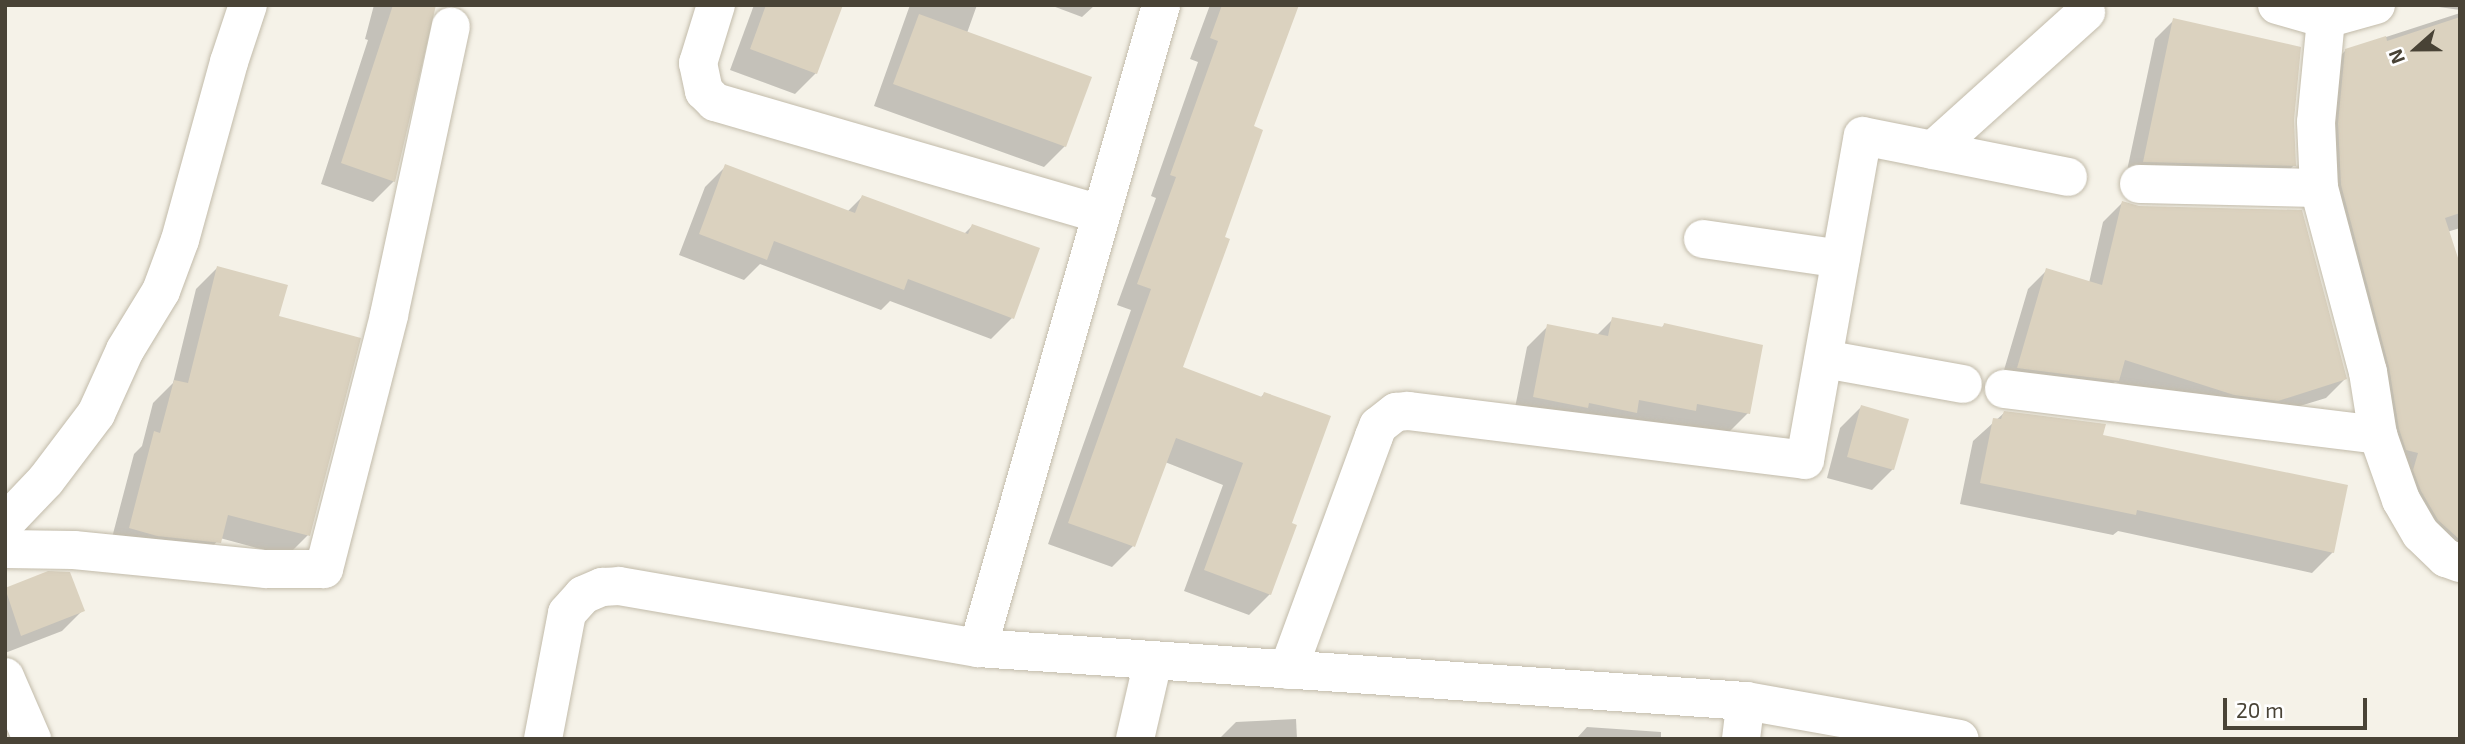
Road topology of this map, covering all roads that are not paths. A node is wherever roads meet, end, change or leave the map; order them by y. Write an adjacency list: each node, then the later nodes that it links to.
1 (248, 5): 20 (street)
2 (716, 5): 13 (street)
3 (1161, 5): 13 (street)
4 (2277, 5): 7 (street)
5 (2376, 5): 7 (street)
6 (2086, 12): 9 (street)
7 (2326, 19): 12 (street)
8 (451, 27): 21 (street)
9 (1933, 150): 10 (street); 15 (street)
10 (2068, 177)
11 (2139, 184): 12 (street)
12 (2319, 188): 19 (street)
13 (1101, 214): 23 (street)
14 (1703, 239): 15 (street)
15 (1841, 259): 16 (street)
16 (1824, 359): 17 (street); 25 (street)
17 (1963, 384)
18 (2004, 389): 19 (street)
19 (2378, 435): 22 (street)
20 (5, 523)
21 (5, 549)
22 (2460, 564)
23 (978, 648): 24 (street); 29 (street)
24 (1153, 661): 25 (street); 30 (street)
25 (1288, 670): 27 (street)
26 (5, 677): 28 (street)
27 (1746, 701): 31 (street); 32 (street)
28 (32, 739)
29 (543, 739)
30 (1135, 739)
31 (1741, 739)
32 (1960, 739)

